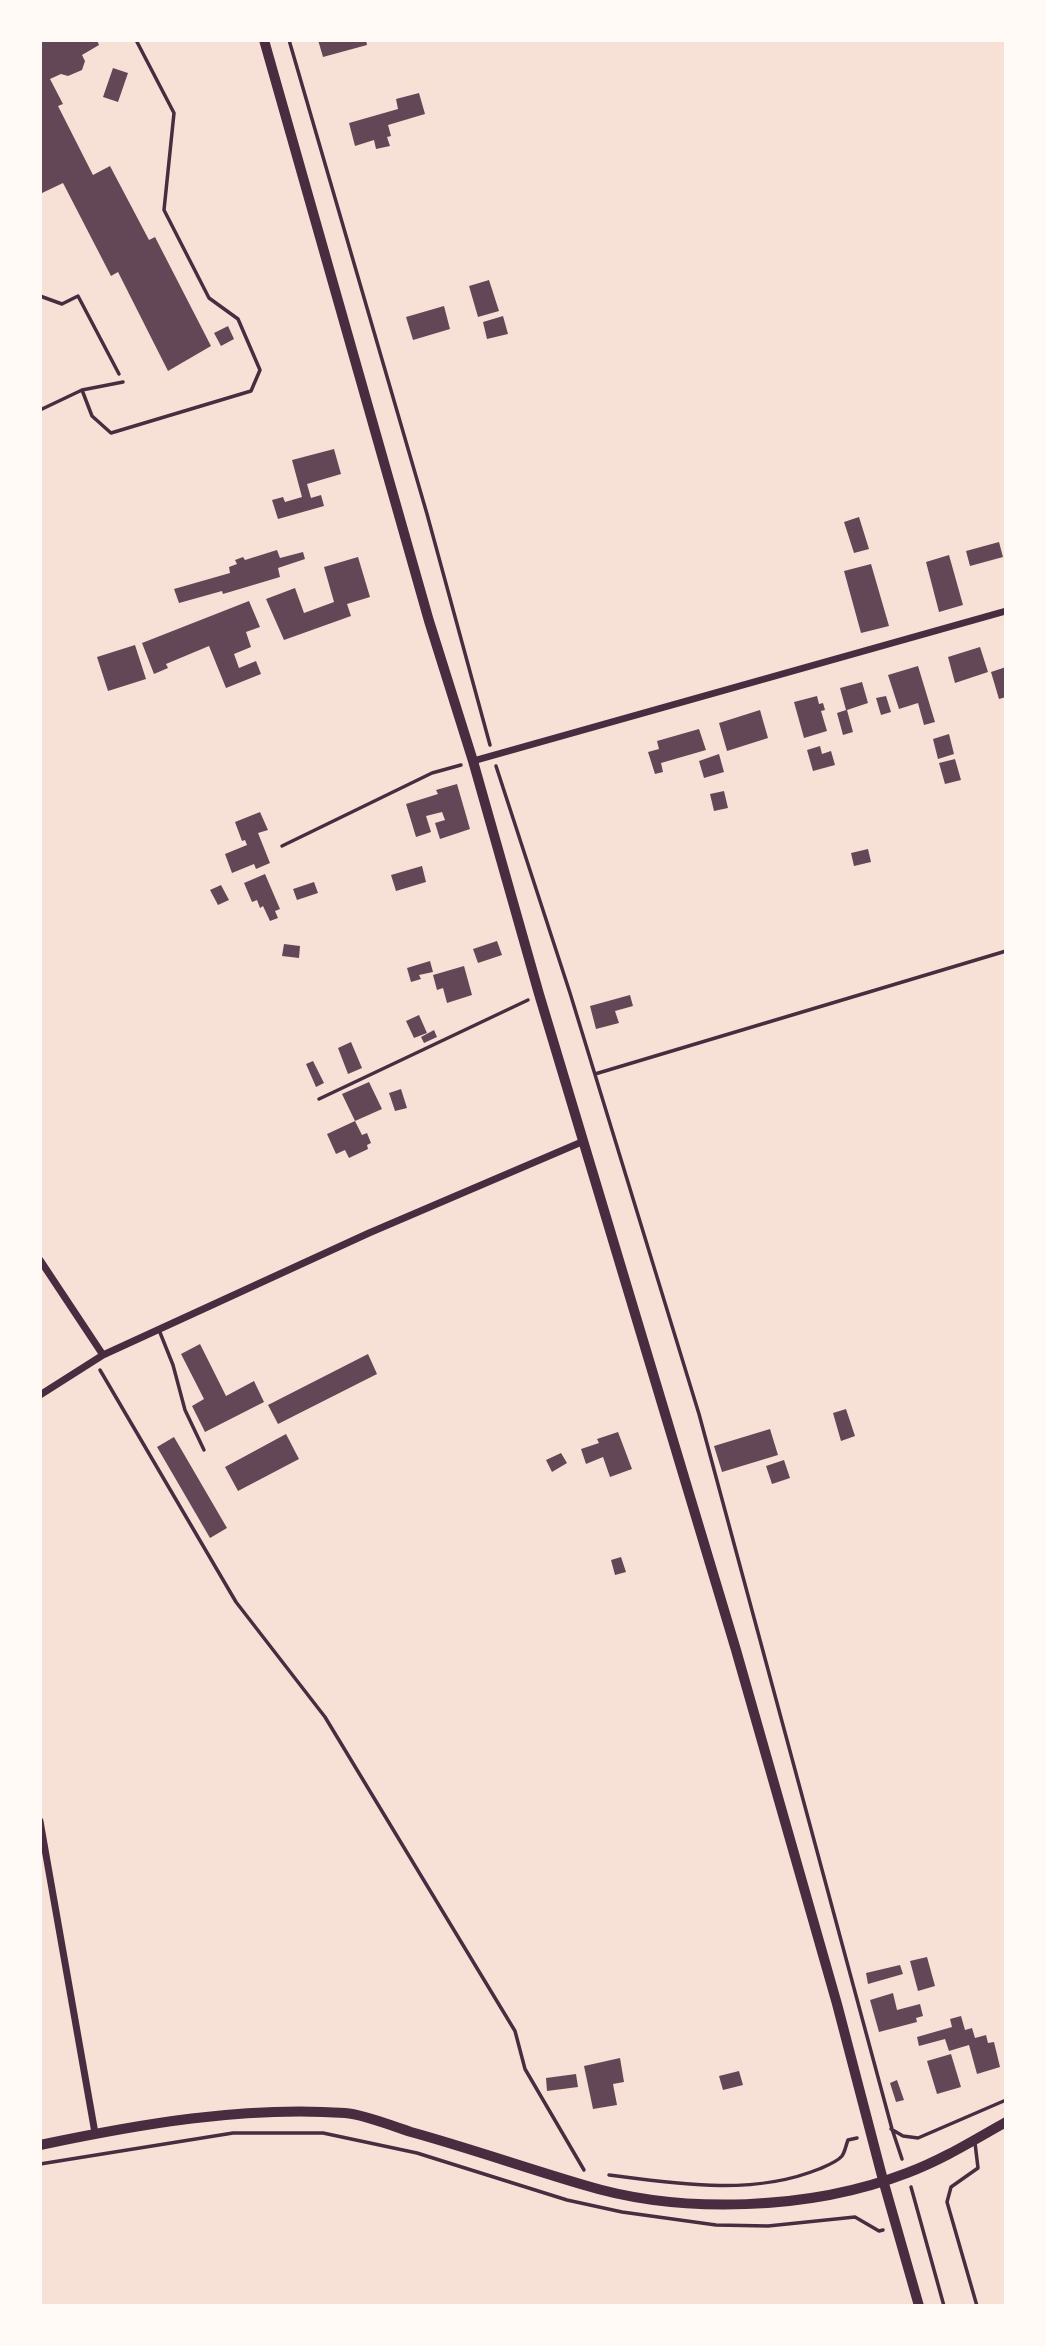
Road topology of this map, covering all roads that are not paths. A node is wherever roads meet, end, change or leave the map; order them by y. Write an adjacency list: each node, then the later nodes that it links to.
1 (135, 40): 4 (lane)
2 (264, 40): 7 (main road)
3 (123, 382): 4 (lane)
4 (82, 390): 5 (lane)
5 (40, 410)
6 (1006, 611): 7 (street)
7 (473, 761): 8 (main road)
8 (584, 1141): 10 (street); 19 (main road)
9 (40, 1260): 11 (street)
10 (159, 1330): 11 (street); 13 (lane)
11 (103, 1355): 12 (street)
12 (40, 1395)
13 (204, 1450)
14 (40, 1821): 16 (street)
15 (1006, 2122): 17 (street)
16 (95, 2133): 18 (street); 19 (street)
17 (974, 2141): 19 (street); 21 (lane)
18 (40, 2145)
19 (883, 2180): 20 (main road)
20 (919, 2306)
21 (976, 2306)

